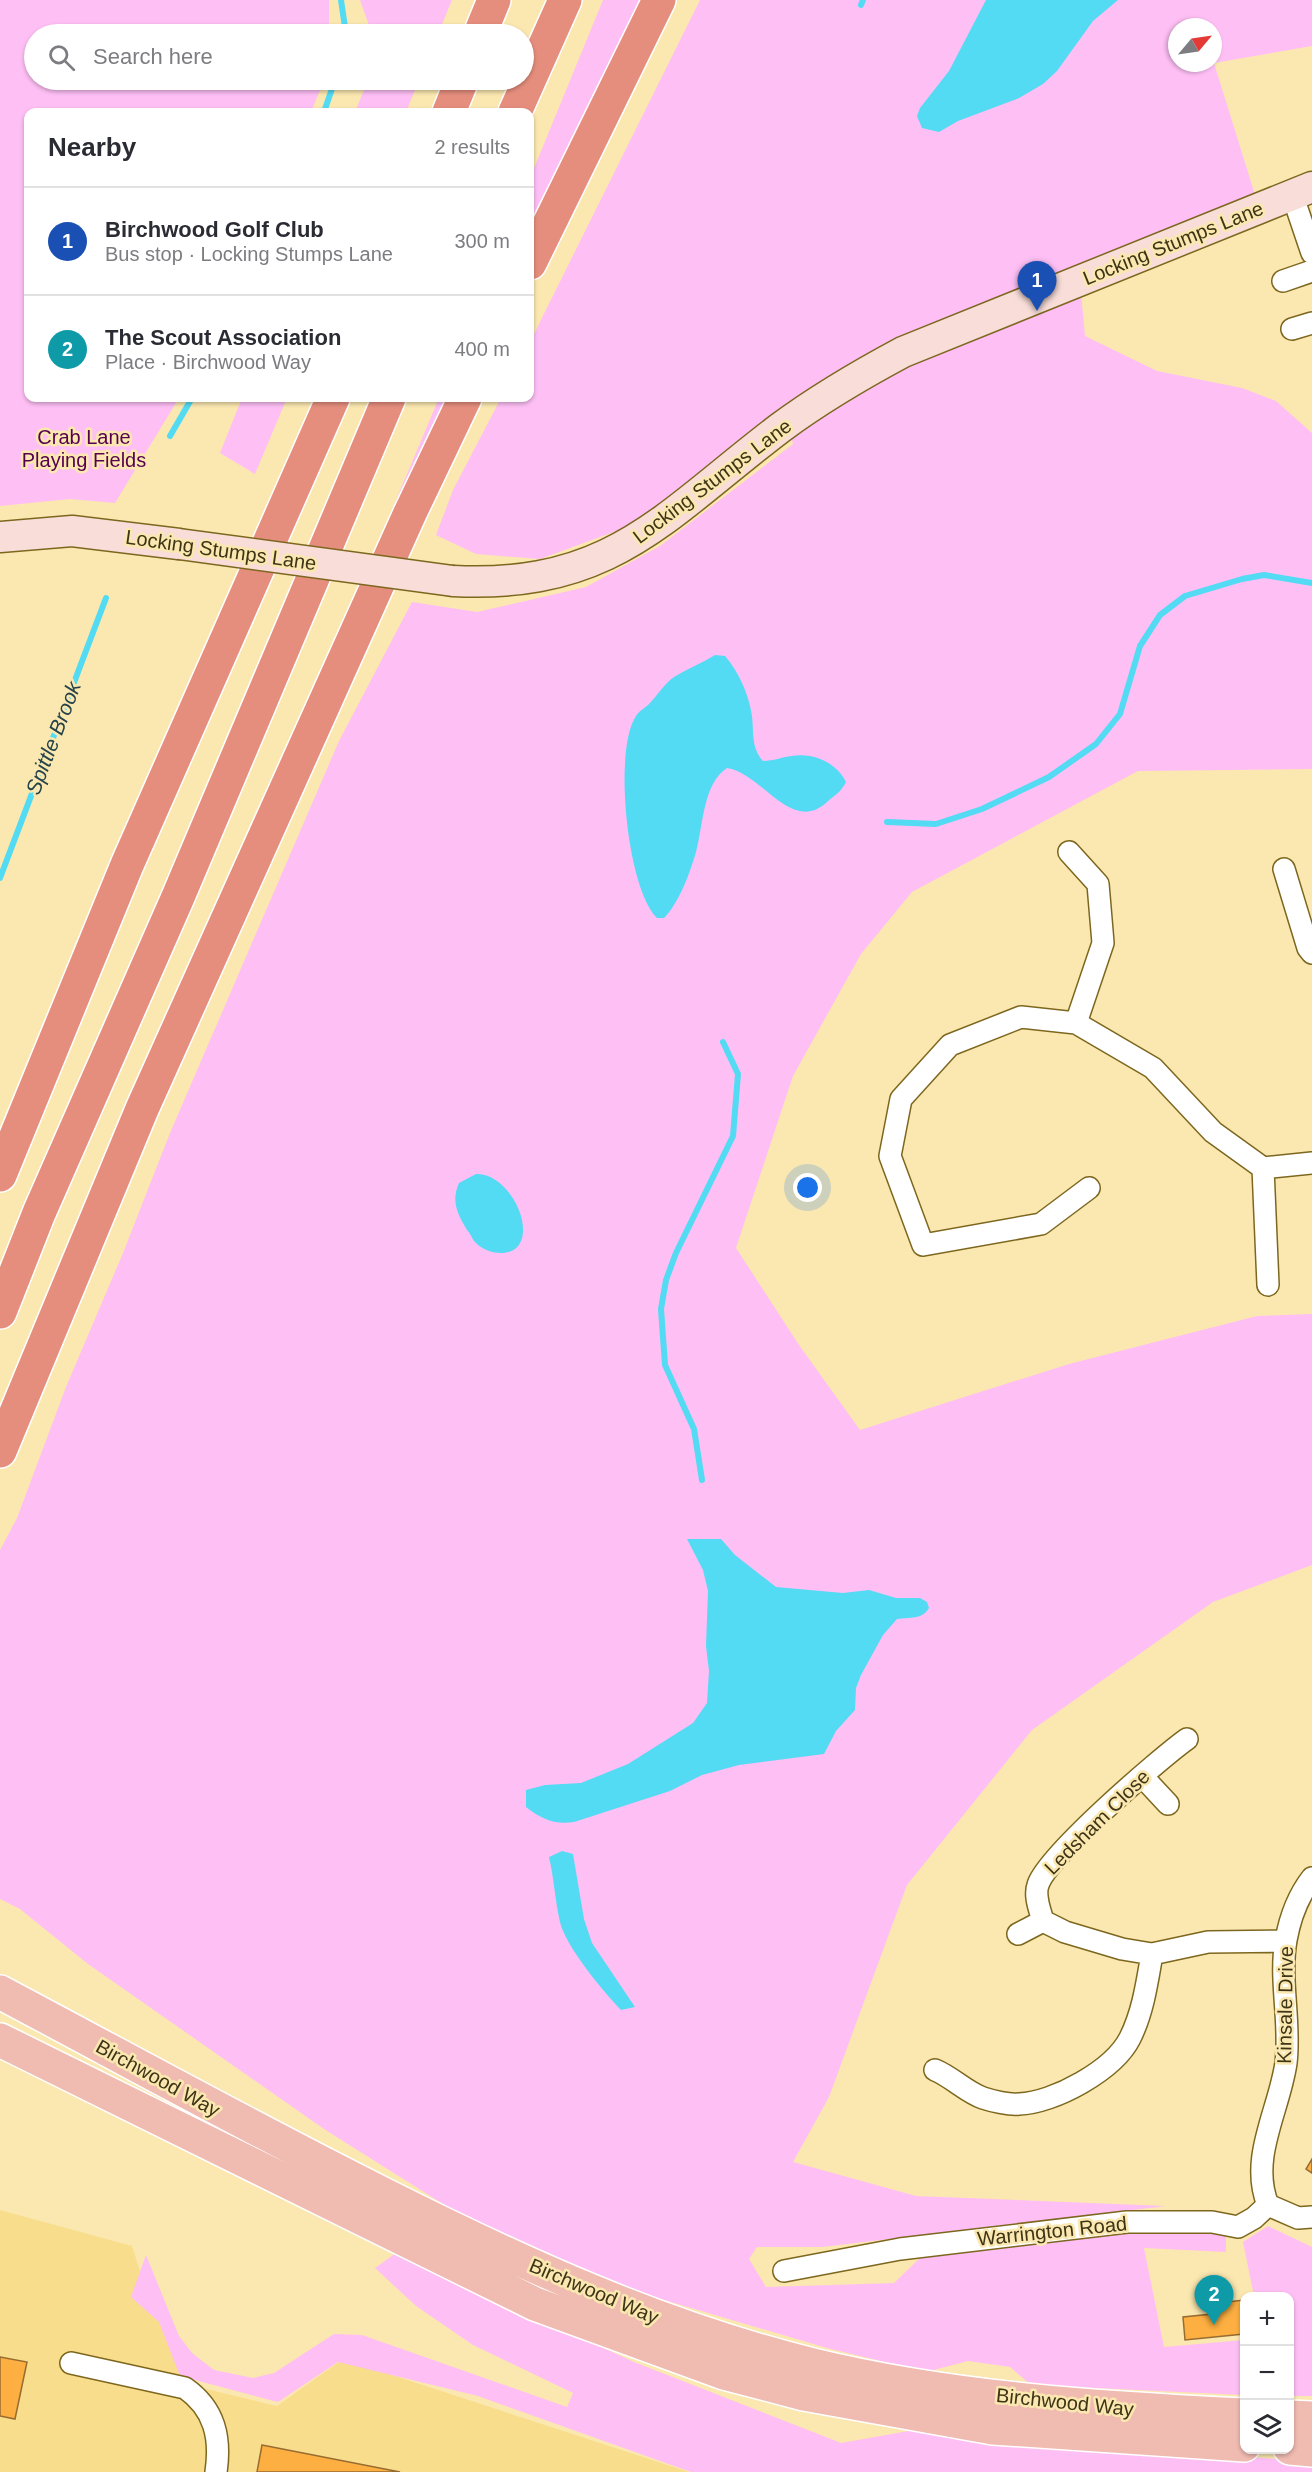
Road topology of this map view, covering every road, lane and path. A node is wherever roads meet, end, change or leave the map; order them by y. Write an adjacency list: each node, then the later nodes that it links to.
1 (479, 0): 6 (highway)
2 (494, 0): 7 (highway)
3 (549, 0): 8 (highway)
4 (566, 0): 9 (highway)
5 (659, 0): 20 (highway)
6 (471, 24)
7 (484, 24)
8 (534, 38)
9 (534, 70)
10 (448, 90): 14 (highway)
11 (458, 90): 15 (highway)
12 (513, 90): 16 (highway)
13 (525, 90): 17 (highway)
14 (441, 108)
15 (451, 108)
16 (506, 108)
17 (517, 108)
18 (1302, 191): 19 (street); 28 (street, Locking Stumps Lane, bridge)
19 (1312, 253)
20 (534, 254)
21 (1312, 271): 22 (street)
22 (1282, 281)
23 (1312, 323): 24 (street)
24 (1292, 329)
25 (331, 402): 35 (highway)
26 (387, 402): 38 (highway)
27 (463, 402): 39 (highway)
28 (0, 537)
29 (1069, 852): 32 (street)
30 (1284, 869): 31 (street)
31 (1312, 953)
32 (1076, 1023): 34 (street); 36 (street)
33 (1312, 1163): 34 (street)
34 (1263, 1168): 37 (street)
35 (0, 1175)
36 (1089, 1188)
37 (1268, 1285)
38 (0, 1312)
39 (0, 1451)
40 (1187, 1739): 41 (street, Ledsham Close)
41 (1142, 1776): 42 (street); 44 (street, Ledsham Close)
42 (1167, 1804)
43 (1312, 1878): 46 (street, Kinsale Drive)
44 (1043, 1921): 45 (street); 47 (street)
45 (1018, 1934)
46 (1286, 1941): 47 (street); 51 (street, Kinsale Drive)
47 (1152, 1954): 50 (street)
48 (0, 1992): 54 (main road, Birchwood Way)
49 (0, 2040): 54 (main road, Birchwood Way)
50 (935, 2070)
51 (1268, 2205): 52 (street); 53 (street, Warrington Road)
52 (1312, 2217)
53 (784, 2271)
54 (729, 2358): 56 (main road, Birchwood Way)
55 (71, 2363): 63 (street)
56 (809, 2380): 57 (main road, Birchwood Way); 60 (main road, Birchwood Way)
57 (1240, 2415)
58 (1294, 2417): 59 (main road)
59 (1312, 2418)
60 (1240, 2445)
61 (1294, 2448): 62 (main road)
62 (1312, 2450)
63 (216, 2472)

